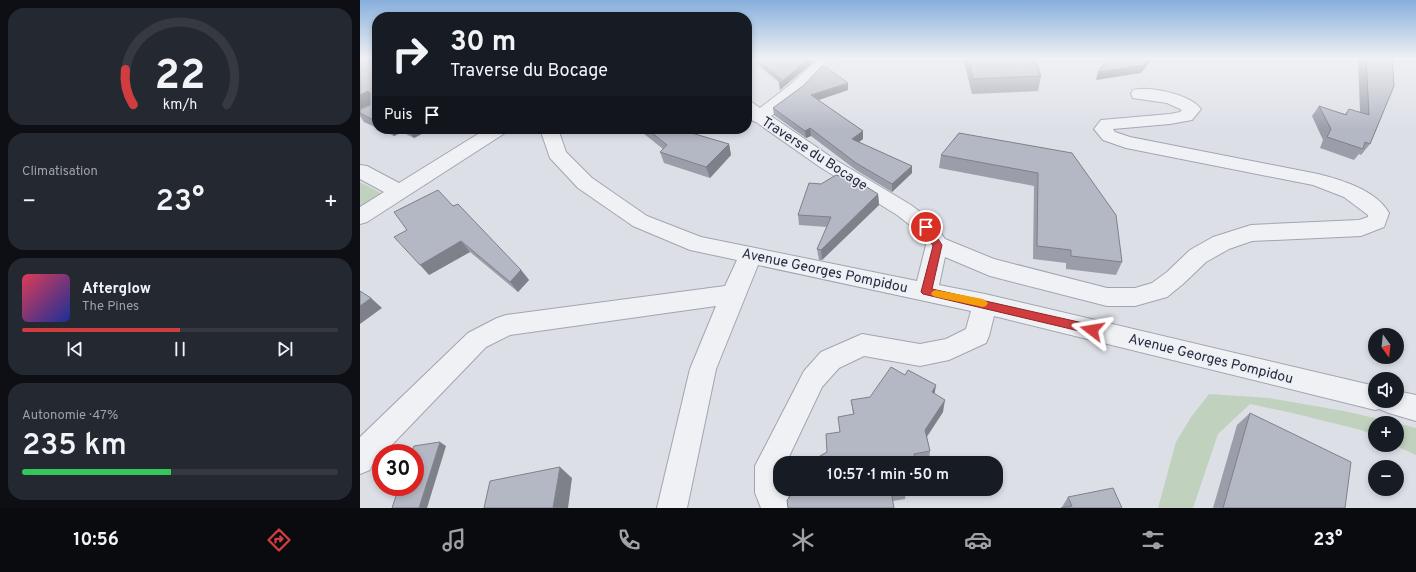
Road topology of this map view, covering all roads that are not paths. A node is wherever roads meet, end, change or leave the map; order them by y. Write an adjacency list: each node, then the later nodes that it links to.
1 (804, 82): 3 (street)
2 (1139, 94): 9 (street)
3 (753, 112): 9 (street, Traverse du Bocage)
4 (491, 134): 7 (street)
5 (551, 134): 10 (street, Avenue Georges Pompidou)
6 (360, 171): 7 (street)
7 (399, 192): 8 (street)
8 (360, 217)
9 (937, 245): 11 (street)
10 (751, 255): 11 (street, Avenue Georges Pompidou); 12 (street)
11 (926, 292): 13 (street, Avenue Georges Pompidou)
12 (733, 294): 17 (street); 18 (street)
13 (985, 304): 14 (street, Avenue Georges Pompidou); 19 (street)
14 (1368, 396)
15 (1404, 405): 16 (street)
16 (1416, 408)
17 (361, 457)
18 (672, 508)
19 (777, 508)

